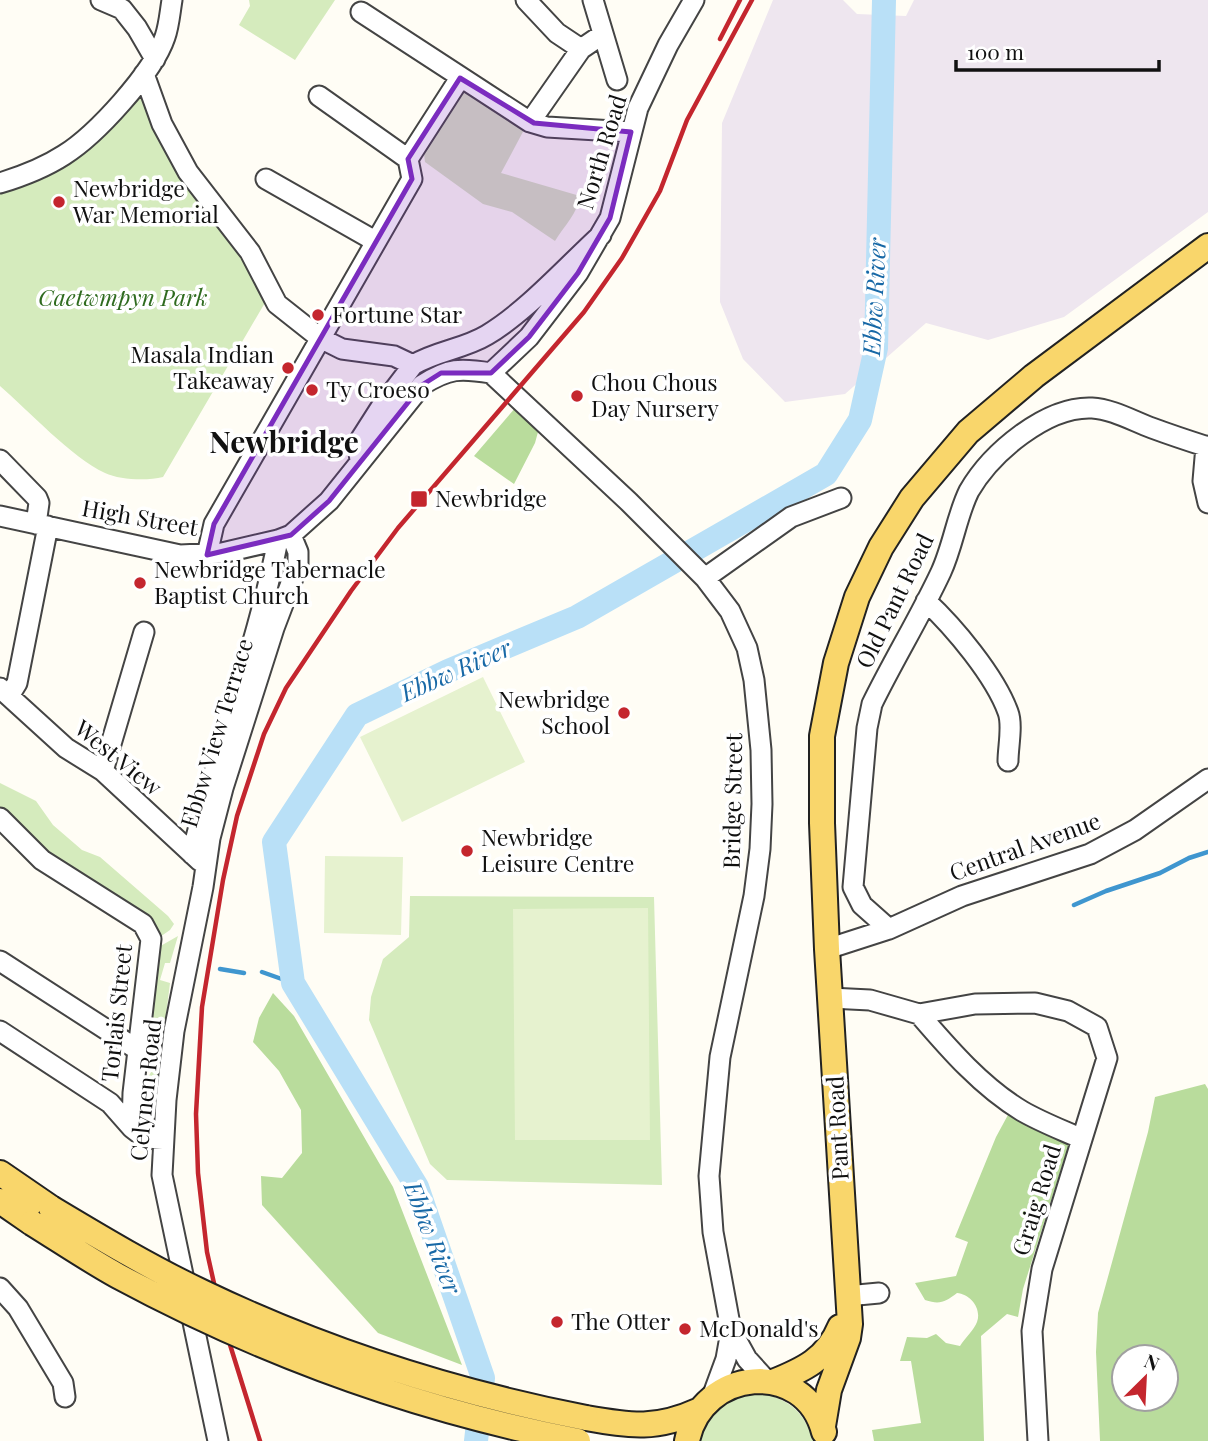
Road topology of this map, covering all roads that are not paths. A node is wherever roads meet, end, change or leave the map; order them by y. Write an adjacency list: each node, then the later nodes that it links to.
1 (101, 0): 9 (street)
2 (172, 0): 9 (street)
3 (526, 0): 8 (street)
4 (593, 0): 7 (street)
5 (692, 1): 14 (street, North Road)
6 (361, 12): 10 (street)
7 (603, 34): 8 (street); 11 (street)
8 (581, 49): 13 (street)
9 (150, 66): 17 (street); 21 (street)
10 (460, 78): 13 (street); 15 (street)
11 (617, 80)
12 (318, 96): 15 (street)
13 (530, 122): 14 (street)
14 (631, 132): 18 (street, North Road)
15 (408, 159): 19 (street)
16 (266, 178): 19 (street)
17 (0, 183)
18 (601, 235): 22 (street); 23 (street, North Road)
19 (375, 241): 21 (street)
20 (1208, 246): 43 (main road, Pant Road)
21 (320, 338): 22 (street); 32 (street)
22 (413, 365): 26 (street)
23 (491, 373): 26 (street, High Street); 33 (street, Bridge Street)
24 (1207, 446): 28 (street); 34 (street, Old Pant Road)
25 (0, 460): 30 (street)
26 (360, 461): 31 (street, High Street)
27 (841, 498): 33 (street)
28 (1208, 503)
29 (0, 516): 30 (street, High Street)
30 (42, 525): 32 (street, High Street); 36 (street)
31 (285, 538): 32 (street, High Street); 41 (street, Celynen Road)
32 (207, 555)
33 (701, 574): 58 (street, Bridge Street)
34 (926, 601): 37 (street); 42 (street, Old Pant Road)
35 (144, 632): 38 (street)
36 (5, 692): 38 (street, West View)
37 (1008, 761)
38 (103, 771): 41 (street, West View)
39 (1208, 779): 42 (street, Central Avenue)
40 (0, 818): 48 (street, Torlais Street)
41 (199, 860): 50 (street, Celynen Road)
42 (889, 929): 43 (street)
43 (827, 949): 45 (main road, Pant Road)
44 (0, 961): 48 (street)
45 (830, 998): 46 (street); 57 (main road, Pant Road)
46 (919, 1014): 51 (street, Graig Road); 51 (street)
47 (0, 1031): 49 (street)
48 (138, 1050): 49 (street, Torlais Street)
49 (132, 1128): 50 (street)
50 (163, 1139): 64 (street, Celynen Road)
51 (1082, 1139): 66 (street, Graig Road)
52 (0, 1173): 54 (main road)
53 (0, 1201): 54 (main road)
54 (42, 1216): 62 (main road, Pant Road, bridge)
55 (0, 1288): 60 (street)
56 (879, 1293): 57 (street)
57 (847, 1301): 59 (main road, Pant Road); 63 (main road, Pant Road)
58 (731, 1330): 59 (street, Bridge Street); 61 (street, Bridge Street)
59 (770, 1381): 61 (main road, Pant Road); 63 (main road)
60 (65, 1396)
61 (706, 1403): 62 (main road, Pant Road); 65 (main road)
62 (582, 1429)
63 (825, 1434)
64 (218, 1441)
65 (687, 1441)
66 (1038, 1441)

